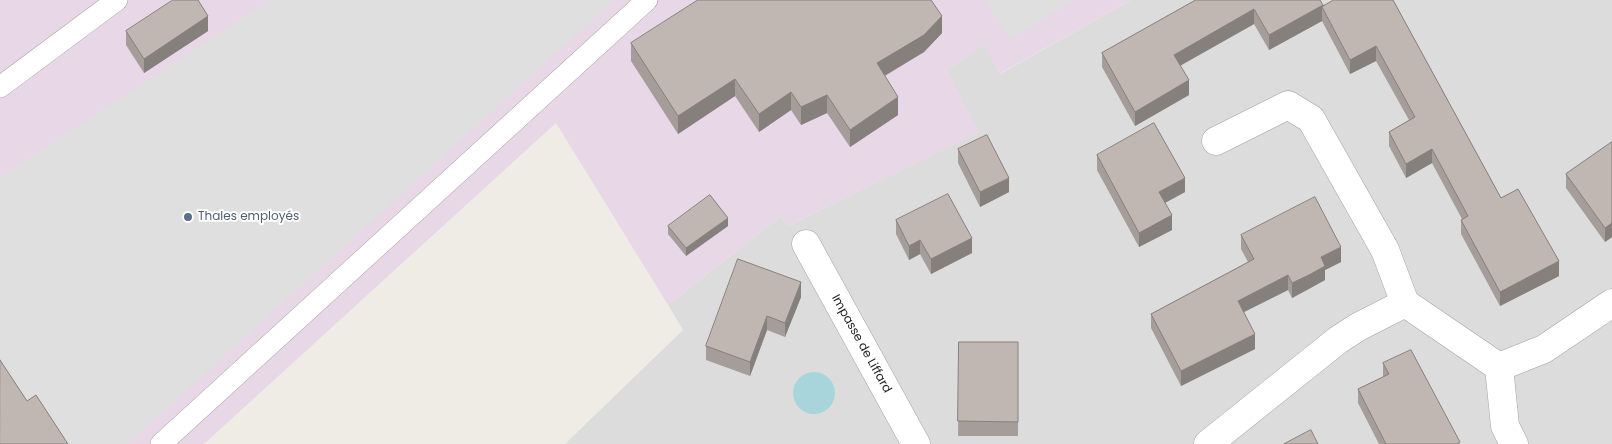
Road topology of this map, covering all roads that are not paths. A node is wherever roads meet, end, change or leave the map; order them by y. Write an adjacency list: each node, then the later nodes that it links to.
1 (117, 0): 3 (lane)
2 (647, 0): 9 (lane)
3 (0, 87)
4 (1216, 141): 6 (street)
5 (806, 244): 10 (street, Impasse de Liffard)
6 (1405, 303): 8 (street); 11 (street)
7 (1612, 303): 8 (street)
8 (1499, 367): 12 (street)
9 (161, 444)
10 (916, 444)
11 (1208, 444)
12 (1514, 444)

